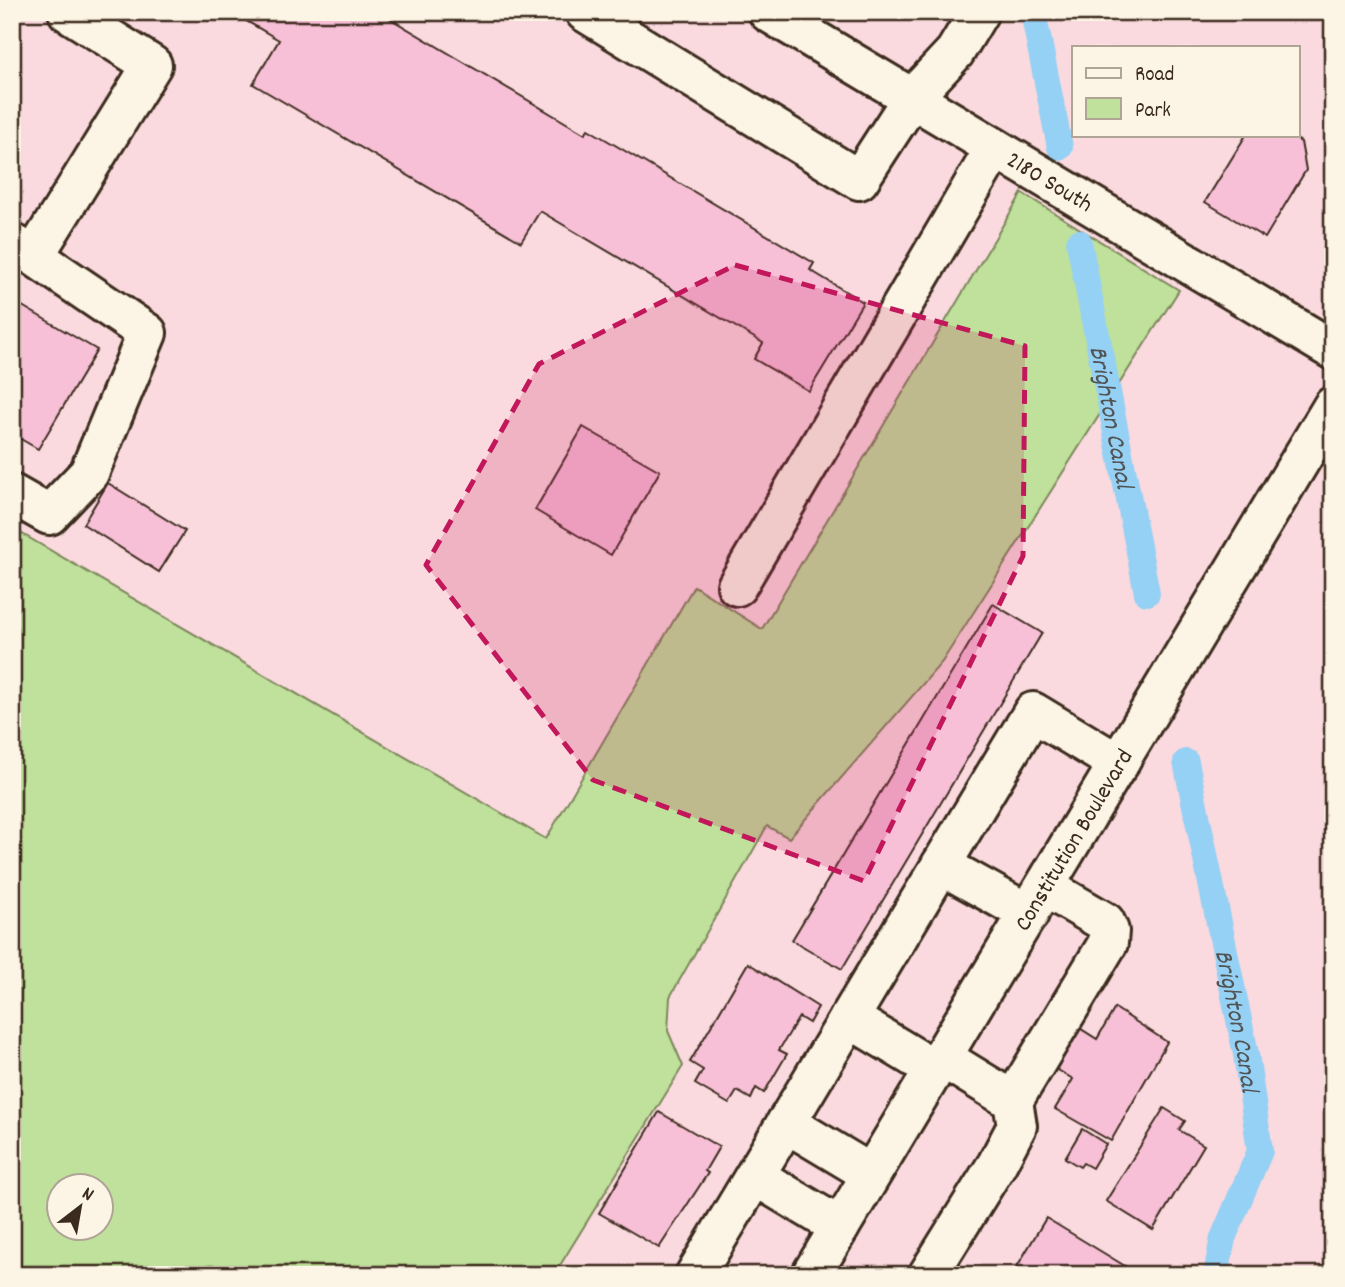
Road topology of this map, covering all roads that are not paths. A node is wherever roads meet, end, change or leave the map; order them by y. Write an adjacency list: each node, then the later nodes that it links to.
1 (68, 12): 7 (street)
2 (585, 12): 5 (street)
3 (768, 12): 5 (street, 2180 South)
4 (979, 12): 5 (street)
5 (912, 98): 6 (street, 2180 South)
6 (995, 148): 8 (street, 2180 South); 11 (street)
7 (23, 249): 10 (street)
8 (1333, 350)
9 (1333, 406): 12 (street, Constitution Boulevard)
10 (12, 494)
11 (737, 586)
12 (1119, 764): 13 (street); 14 (street, Constitution Boulevard)
13 (941, 865): 14 (street); 15 (street)
14 (1037, 901): 16 (street, Constitution Boulevard); 17 (street)
15 (849, 1018): 16 (street); 18 (street)
16 (939, 1064): 17 (street); 19 (street, Constitution Boulevard)
17 (1013, 1101): 24 (street)
18 (786, 1124): 19 (street); 20 (street)
19 (871, 1174): 21 (street, Constitution Boulevard)
20 (755, 1175): 21 (street); 22 (street)
21 (840, 1227): 23 (street, Constitution Boulevard)
22 (695, 1275)
23 (811, 1275)
24 (928, 1275)

